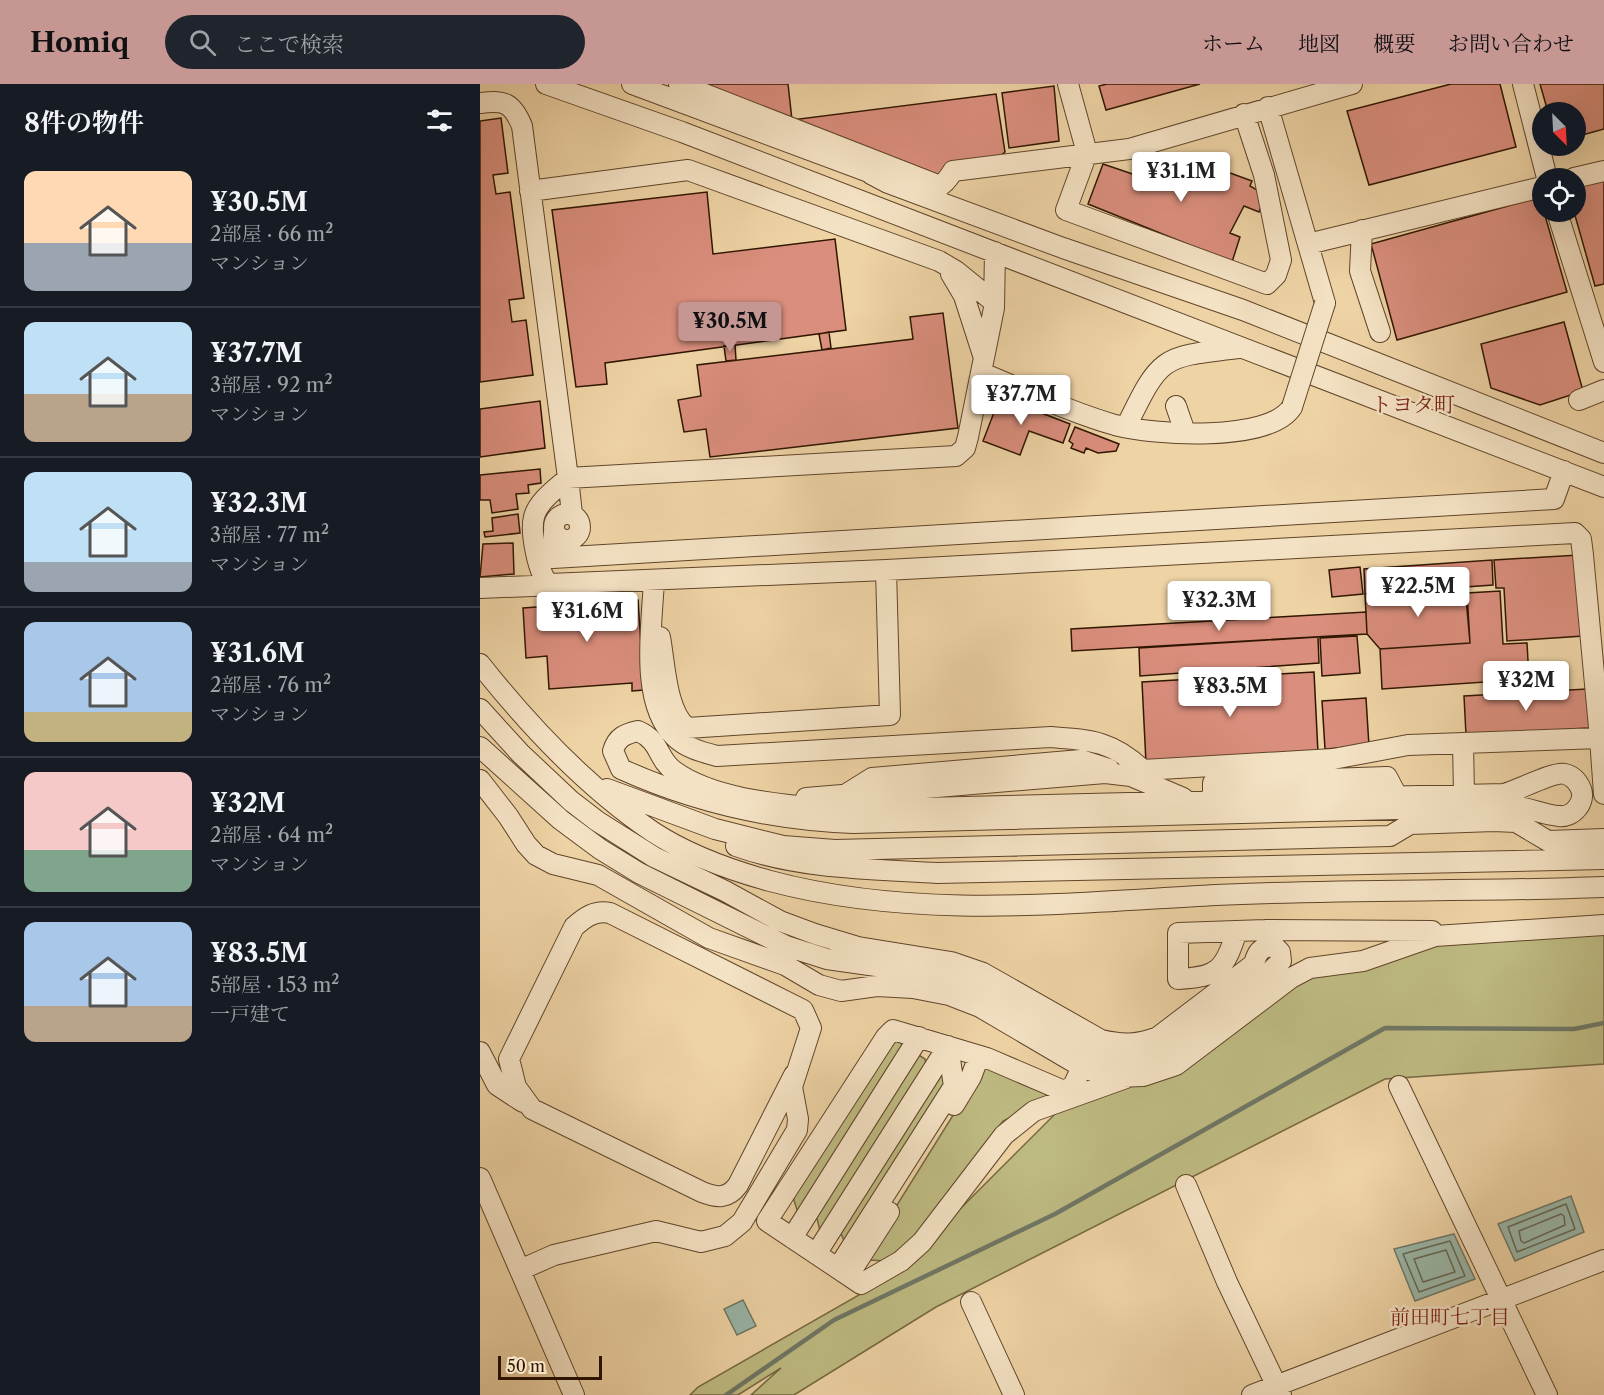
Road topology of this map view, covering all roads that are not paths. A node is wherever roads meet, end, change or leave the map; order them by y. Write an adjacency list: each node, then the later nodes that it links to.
1 (546, 84): 21 (street)
2 (632, 84): 13 (street)
3 (679, 84): 15 (street)
4 (1068, 84): 10 (street)
5 (1352, 84): 8 (street)
6 (1522, 84): 11 (street)
7 (480, 103): 17 (street)
8 (1268, 106): 9 (street); 20 (street)
9 (1244, 114): 10 (street); 10 (street)
10 (1087, 153): 15 (street)
11 (1544, 168)
12 (1604, 171): 14 (street)
13 (871, 174): 15 (street); 35 (street)
14 (1586, 175)
15 (943, 187)
16 (1532, 189): 19 (street)
17 (530, 191): 22 (street); 37 (street)
18 (1560, 222): 26 (street)
19 (1362, 230): 20 (street); 24 (street)
20 (1308, 244): 34 (street, bridge)
21 (995, 252): 23 (street); 25 (street)
22 (939, 261): 23 (street); 27 (street)
23 (994, 302): 27 (street)
24 (1380, 332)
25 (1242, 348): 28 (street); 36 (street)
26 (1604, 362)
27 (983, 367): 32 (street); 37 (street)
28 (1149, 379): 32 (street); 33 (street)
29 (1604, 390): 30 (street)
30 (1579, 400)
31 (1176, 406): 34 (street)
32 (1126, 427): 33 (street)
33 (1159, 431): 34 (street)
34 (1185, 432)
35 (1604, 453)
36 (1564, 471): 37 (street); 38 (street)
37 (568, 478): 41 (street)
38 (1604, 487)
39 (886, 570): 40 (street); 43 (street); 46 (street)
40 (654, 580): 41 (street); 43 (street)
41 (557, 585): 42 (street)
42 (480, 588)
43 (653, 601): 47 (street)
44 (480, 664): 50 (street)
45 (480, 709): 63 (street)
46 (1600, 738): 47 (street); 52 (street)
47 (1463, 743): 53 (street)
48 (480, 747): 63 (street)
49 (480, 780): 69 (street)
50 (590, 784): 56 (street); 57 (street); 58 (street)
51 (1583, 792): 53 (street); 54 (street); 56 (street)
52 (1604, 794)
53 (1464, 795): 55 (street)
54 (765, 801): 55 (street); 55 (street)
55 (1200, 801)
56 (1597, 839)
57 (1604, 859)
58 (1604, 887)
59 (1604, 925): 62 (street)
60 (1368, 930): 62 (street); 63 (street); 64 (street)
61 (1237, 931): 63 (street)
62 (1462, 933): 64 (street)
63 (1267, 938)
64 (1377, 956): 71 (street)
65 (919, 1037): 66 (street); 77 (street); 77 (street)
66 (948, 1046): 68 (street); 78 (street); 81 (street)
67 (480, 1052): 74 (street)
68 (979, 1056): 73 (street); 81 (street)
69 (1082, 1067): 71 (street); 73 (street)
70 (794, 1075): 74 (street); 74 (street); 80 (street)
71 (1127, 1078): 73 (street)
72 (1399, 1086): 82 (street)
73 (1050, 1096): 81 (street)
74 (532, 1109)
75 (480, 1178): 80 (street)
76 (1186, 1185): 84 (street)
77 (792, 1238): 78 (street)
78 (816, 1254): 81 (street)
79 (1604, 1260): 82 (street)
80 (520, 1270): 85 (street)
81 (843, 1271)
82 (1501, 1299): 84 (street); 88 (street)
83 (971, 1302): 86 (street)
84 (1279, 1390): 87 (street)
85 (574, 1395)
86 (1014, 1395)
87 (1252, 1395)
88 (1547, 1395)

